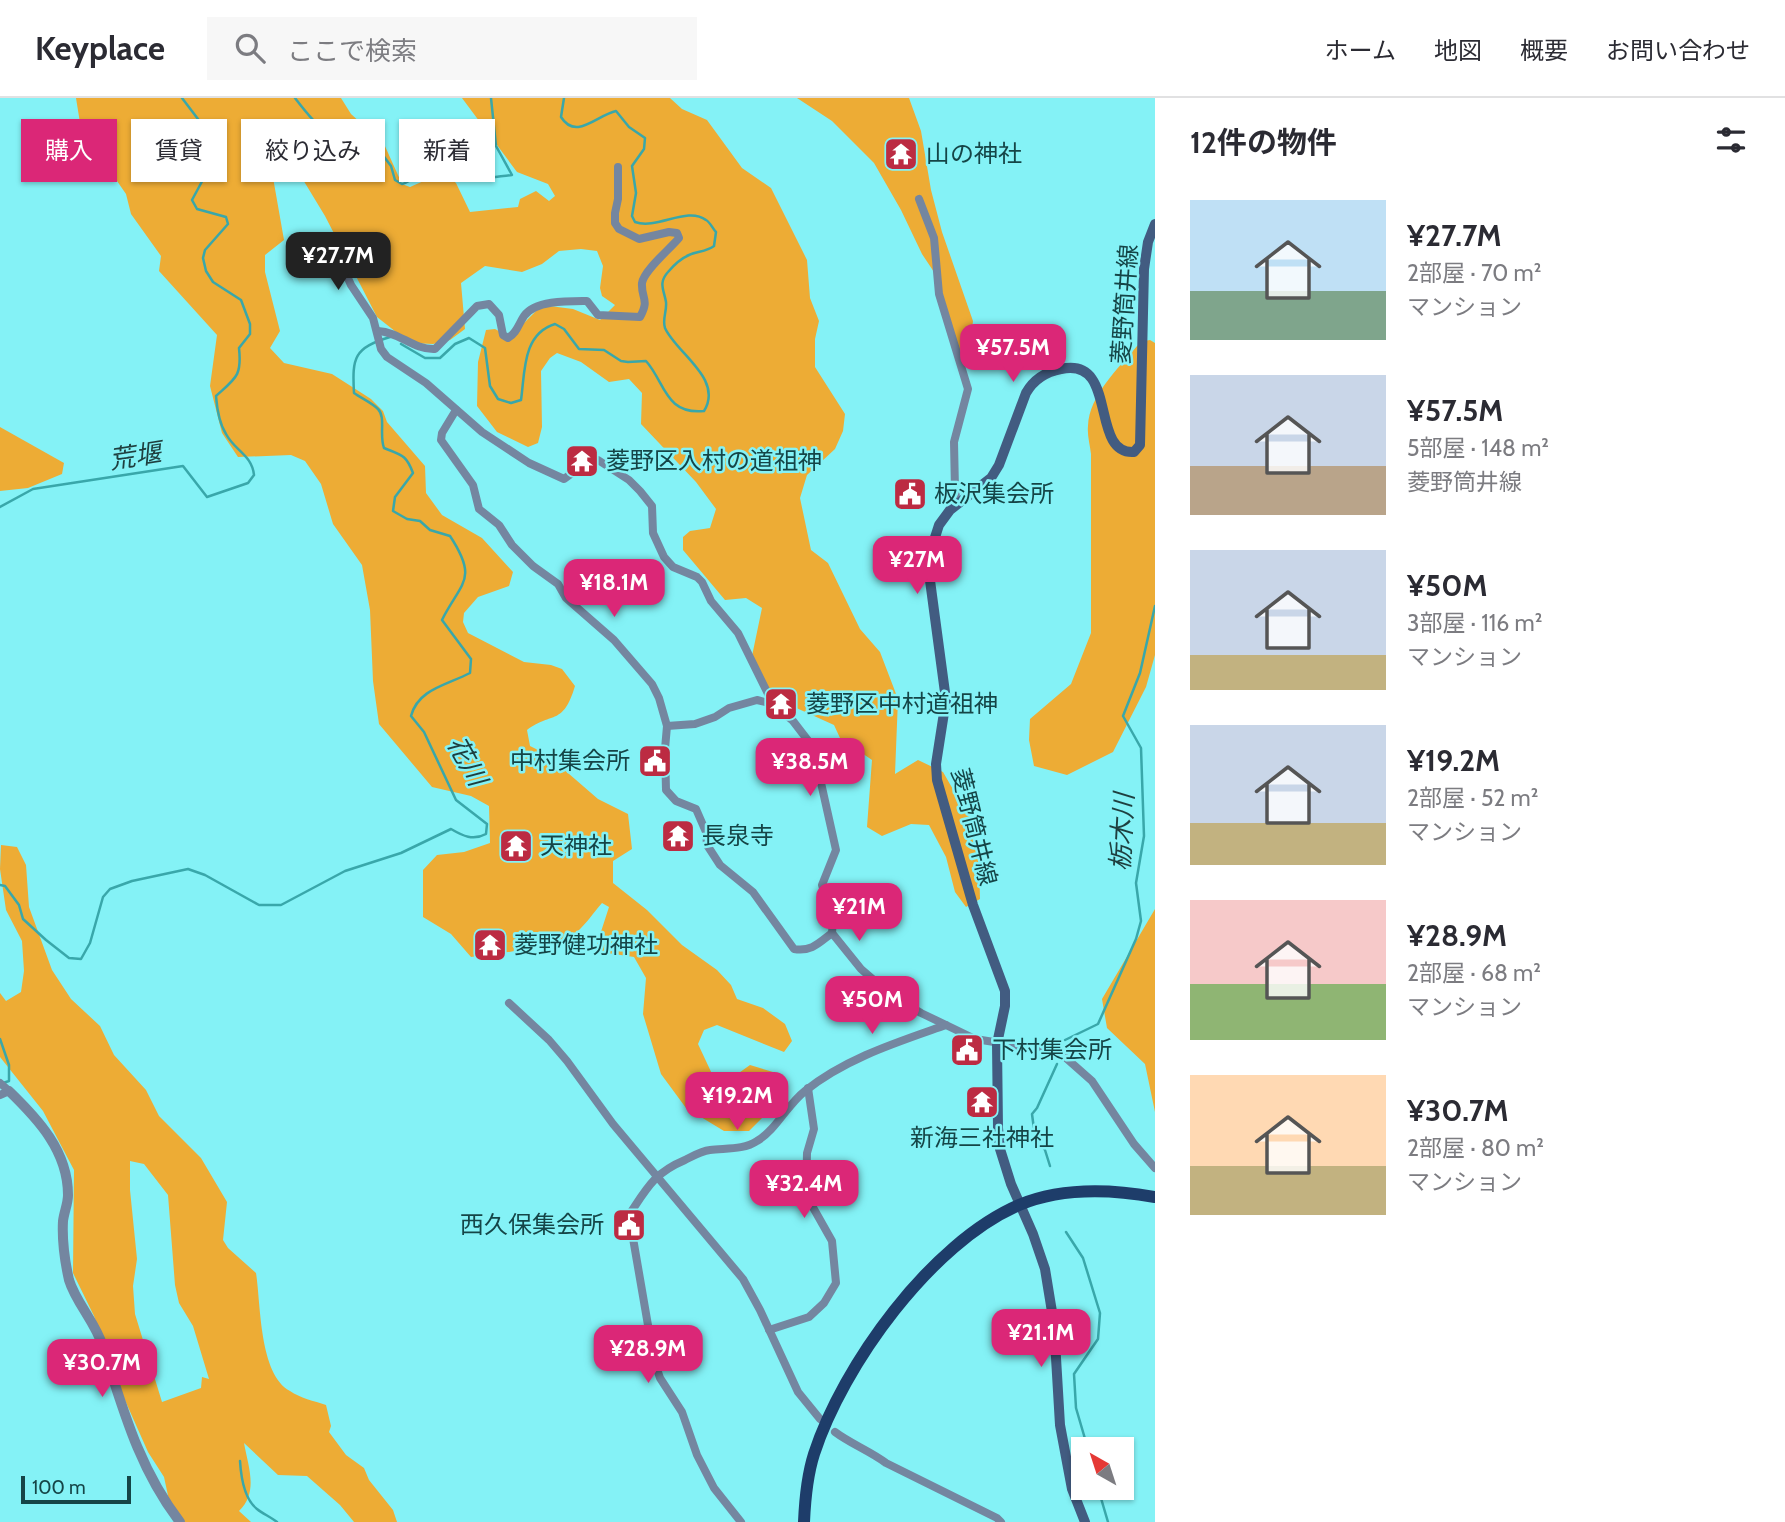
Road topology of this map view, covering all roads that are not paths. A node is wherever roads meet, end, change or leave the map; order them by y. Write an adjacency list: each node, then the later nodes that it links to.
1 (618, 167): 5 (street)
2 (919, 199): 7 (street)
3 (1155, 224): 7 (main road, 菱野筒井線)
4 (330, 238): 5 (street)
5 (378, 331): 6 (street)
6 (456, 410): 8 (street); 9 (street)
7 (957, 504): 13 (main road, 菱野筒井線)
8 (774, 704): 9 (street); 10 (street)
9 (667, 726): 10 (street)
10 (832, 933): 12 (street)
11 (509, 1003): 20 (street)
12 (946, 1025): 13 (street); 15 (street)
13 (997, 1044): 17 (street); 22 (main road, 菱野筒井線)
14 (0, 1083): 16 (street)
15 (808, 1088): 20 (street); 23 (street)
16 (4, 1093): 26 (street)
17 (1134, 1144): 18 (street); 19 (street)
18 (1155, 1159)
19 (1155, 1168)
20 (657, 1175): 23 (street); 27 (street)
21 (1155, 1197): 22 (main road)
22 (1019, 1205): 28 (main road); 30 (main road, 菱野筒井線)
23 (769, 1330): 24 (street)
24 (820, 1419)
25 (835, 1432): 29 (street)
26 (180, 1522)
27 (741, 1522)
28 (804, 1522)
29 (1001, 1522)
30 (1085, 1522)

